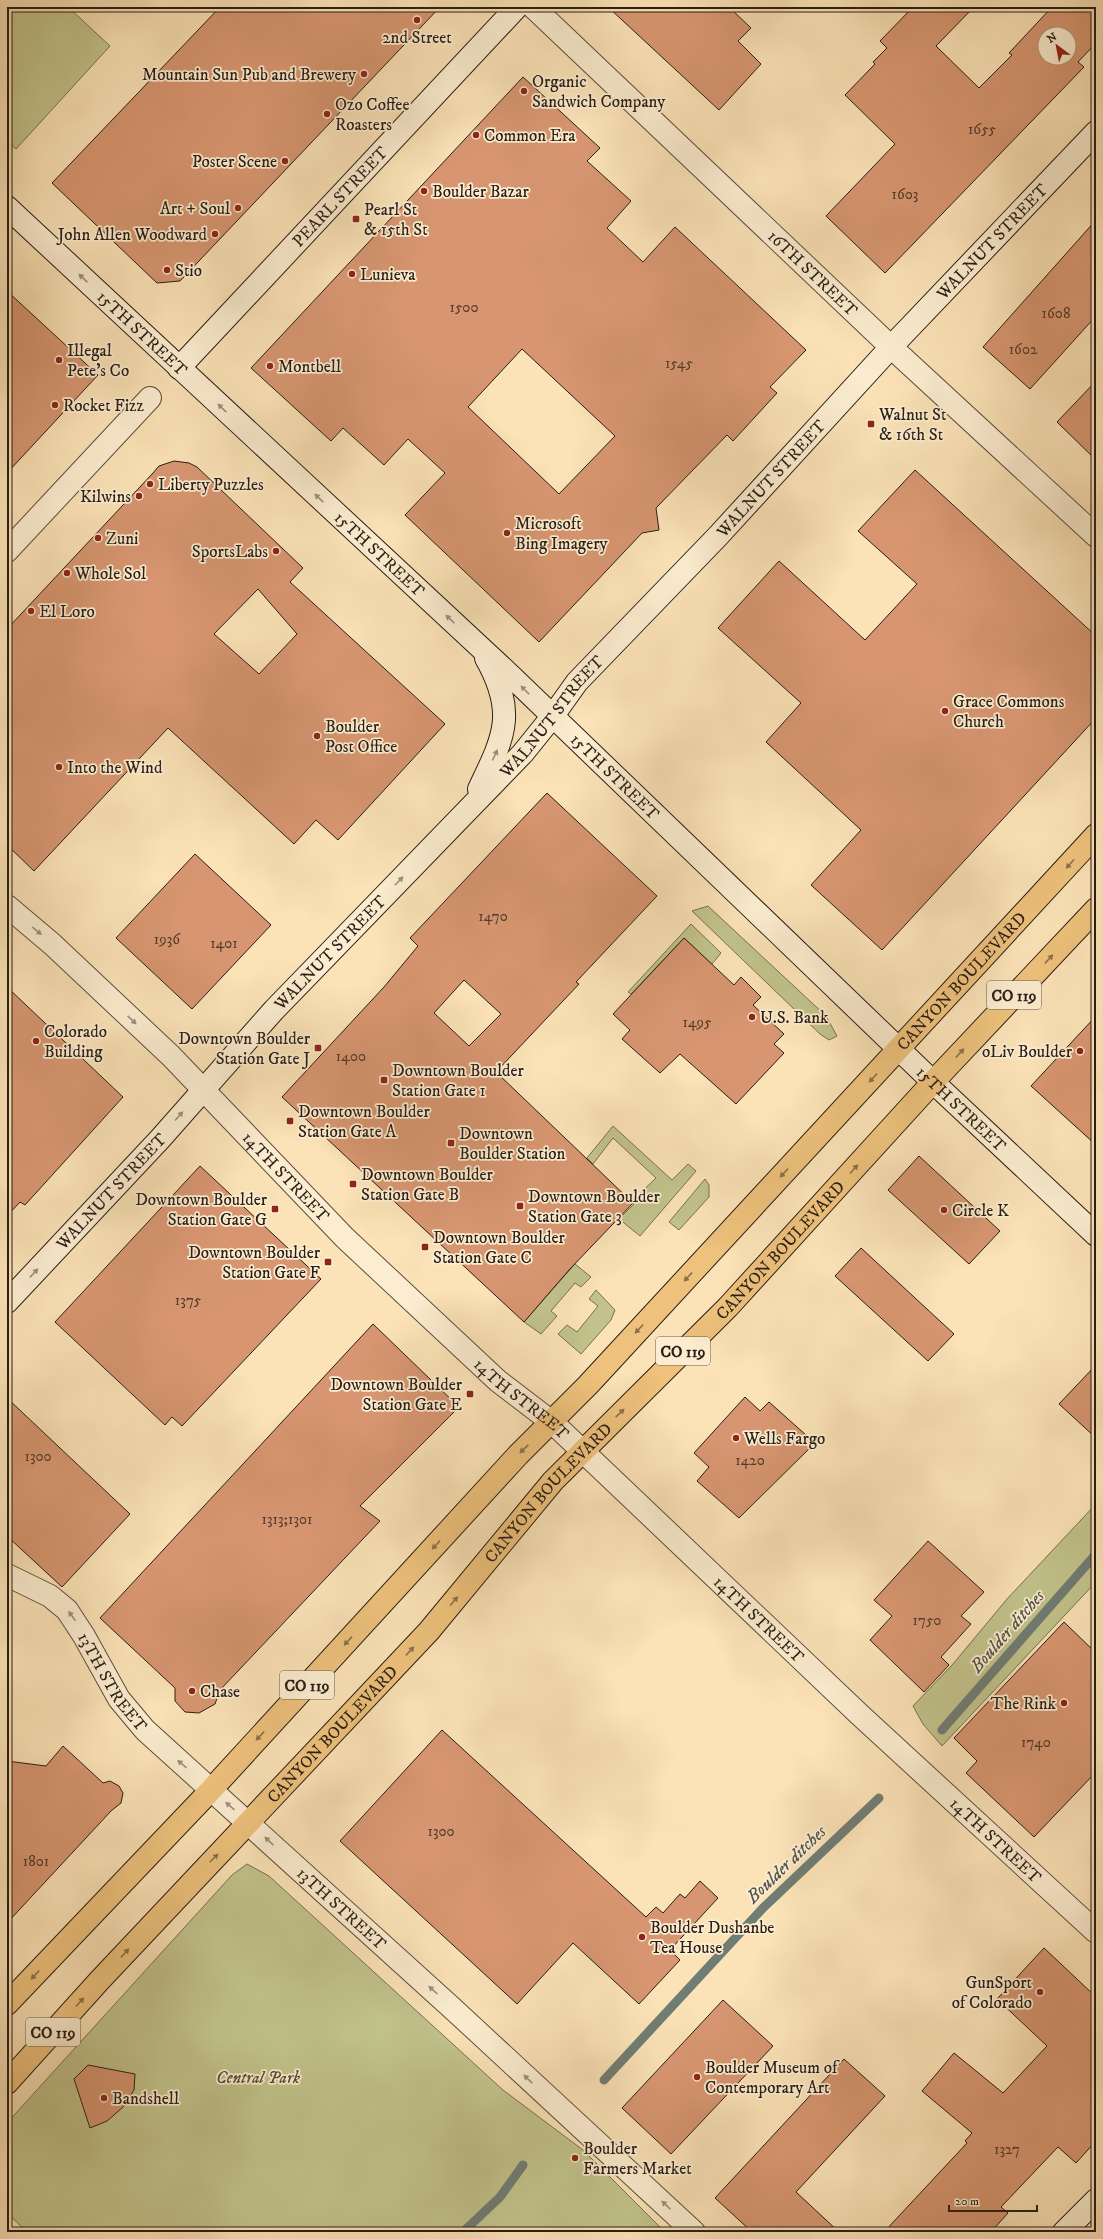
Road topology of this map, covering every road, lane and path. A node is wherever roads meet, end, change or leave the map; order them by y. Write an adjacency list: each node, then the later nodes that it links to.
1 (517, 7): 6 (street, PEARL STREET)
2 (533, 7): 5 (street, 16TH STREET)
3 (1096, 132): 5 (street, WALNUT STREET)
4 (7, 207): 6 (street, 15TH STREET, one-way to 4)
5 (891, 347): 8 (street, 16TH STREET); 11 (street, WALNUT STREET)
6 (179, 368): 10 (street, 15TH STREET, one-way to 6)
7 (150, 398): 9 (street)
8 (1096, 536)
9 (7, 552)
10 (479, 646): 11 (street, 15TH STREET, one-way to 10); 12 (street, one-way to 10)
11 (552, 717): 12 (street, WALNUT STREET); 16 (street, 15TH STREET)
12 (473, 803): 18 (street, WALNUT STREET, one-way to 12)
13 (1096, 835): 16 (main road, CANYON BOULEVARD / CO 119, one-way to 16)
14 (7, 906): 18 (street, 14TH STREET, one-way to 18)
15 (1096, 909): 17 (main road, CANYON BOULEVARD / CO 119, one-way to 15)
16 (899, 1049): 17 (street, 15TH STREET); 21 (main road, CANYON BOULEVARD / CO 119, one-way to 21)
17 (933, 1082): 19 (street, 15TH STREET); 22 (main road, CANYON BOULEVARD / CO 119, one-way to 17)
18 (203, 1089): 20 (street, WALNUT STREET, one-way to 18); 21 (street, 14TH STREET)
19 (1096, 1235)
20 (7, 1302)
21 (552, 1423): 22 (street, 14TH STREET); 24 (main road, CANYON BOULEVARD / CO 119, one-way to 24)
22 (582, 1450): 25 (main road, CANYON BOULEVARD / CO 119, one-way to 22); 26 (street, 14TH STREET)
23 (7, 1575): 24 (street, 13TH STREET, one-way to 23)
24 (211, 1790): 25 (street, 13TH STREET, one-way to 24); 27 (main road, CANYON BOULEVARD / CO 119, one-way to 27)
25 (250, 1823): 28 (main road, CANYON BOULEVARD / CO 119, one-way to 25); 30 (street, 13TH STREET, one-way to 25)
26 (1096, 1932)
27 (7, 2004)
28 (7, 2083)
29 (1096, 2200): 31 (street)
30 (694, 2232)
31 (1064, 2232)

